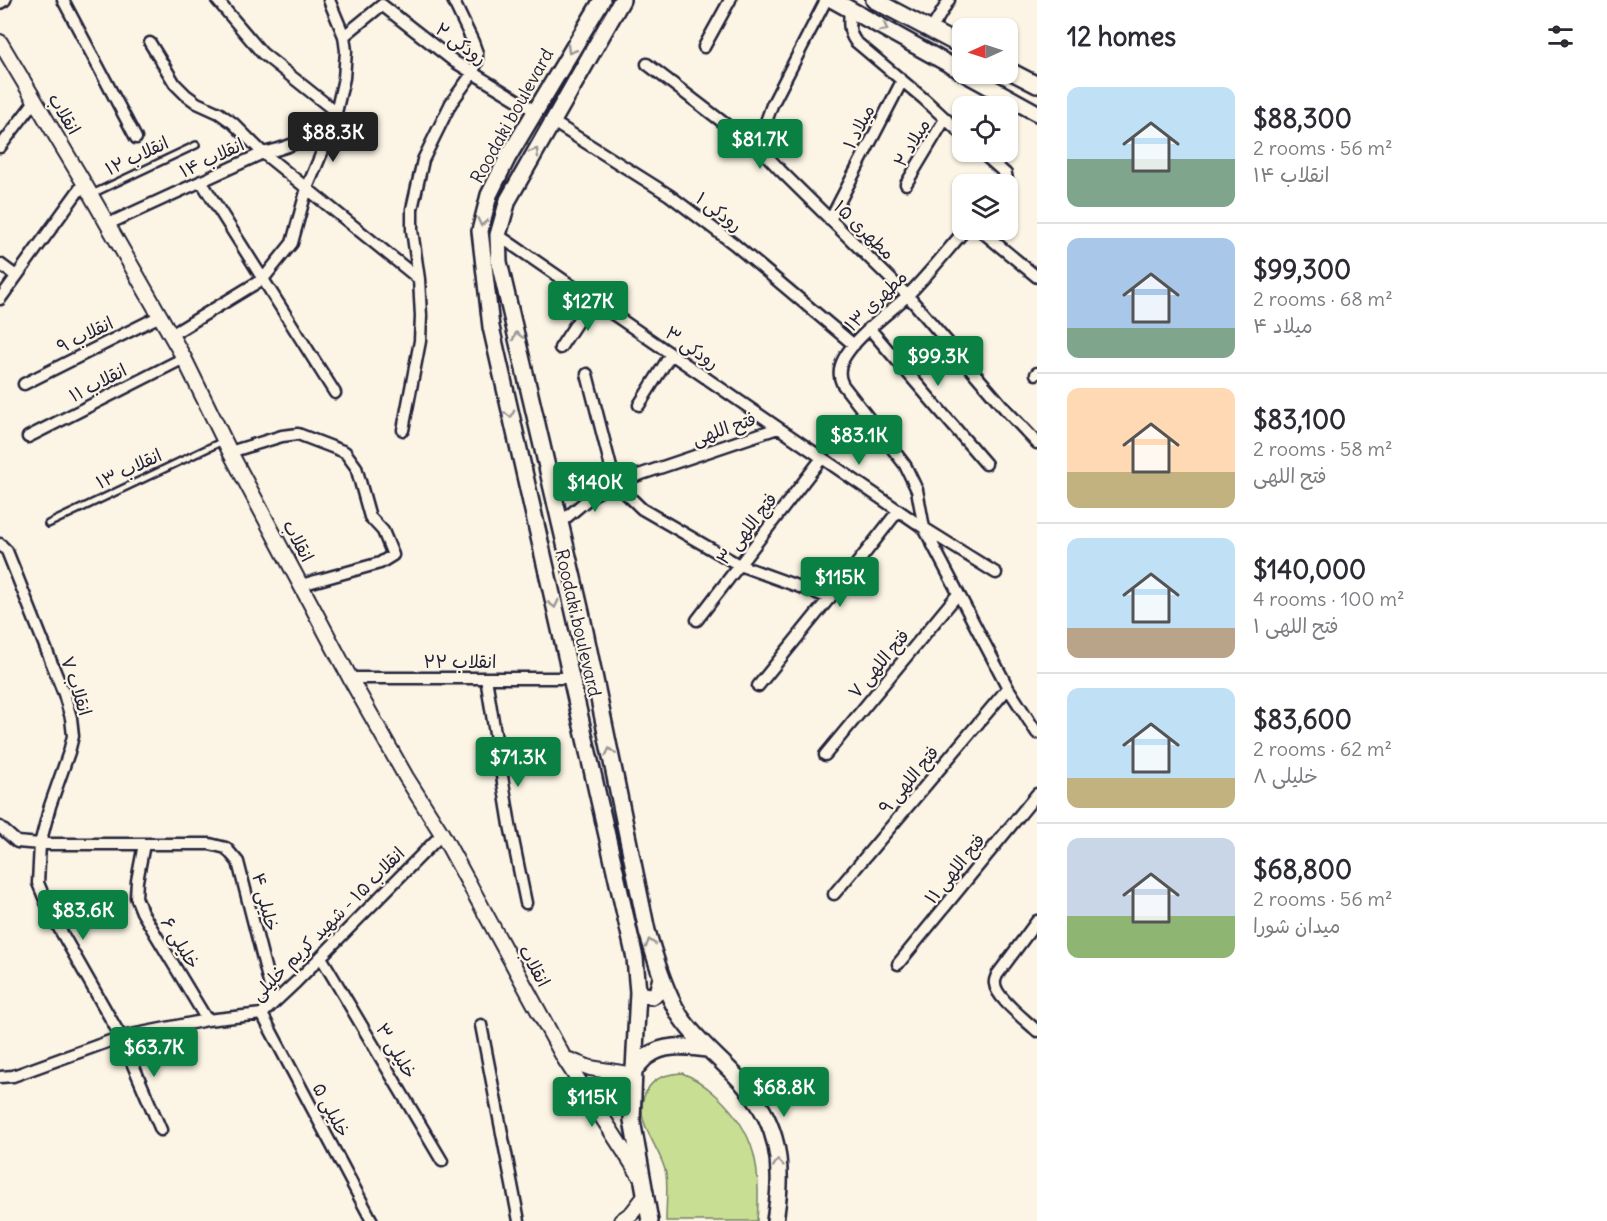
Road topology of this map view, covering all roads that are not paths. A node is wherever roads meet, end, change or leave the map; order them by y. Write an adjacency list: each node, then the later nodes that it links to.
1 (5, 0): 13 (street)
2 (63, 0): 36 (street)
3 (217, 0): 30 (street)
4 (329, 0): 16 (street)
5 (453, 0): 23 (street)
6 (602, 0): 29 (main road, Roodaki boulevard, one-way to 29)
7 (622, 0): 33 (main road, Roodaki boulevard)
8 (730, 0): 19 (street)
9 (826, 0): 40 (street)
10 (833, 0): 14 (main road)
11 (874, 0): 15 (main road)
12 (949, 0): 15 (street)
13 (0, 3)
14 (850, 9): 22 (main road, one-way to 22); 25 (street)
15 (931, 30): 17 (main road)
16 (344, 36): 23 (street, رودکی ۲); 30 (street)
17 (952, 41)
18 (150, 43): 39 (street)
19 (704, 47)
20 (2, 52): 28 (street, انقلاب)
21 (647, 64): 40 (street, مطهری ۱۵)
22 (952, 66)
23 (472, 74): 29 (street, رودکی ۲); 56 (street)
24 (1018, 76): 27 (main road)
25 (902, 81): 32 (street); 47 (street, میلاد ۱)
26 (984, 84): 31 (main road)
27 (1037, 86)
28 (35, 101): 38 (street); 46 (street, انقلاب)
29 (535, 111): 93 (main road, Roodaki boulevard, one-way to 93)
30 (336, 112): 35 (street)
31 (1037, 113)
32 (945, 119): 34 (street); 44 (street, میلاد ۲)
33 (553, 122): 49 (main road, Roodaki boulevard, one-way to 33); 63 (street, رودکی ۱)
34 (952, 125)
35 (333, 126): 39 (street, انقلاب ۱۴); 45 (street)
36 (136, 138)
37 (196, 145): 46 (lane, انقلاب ۱۲)
38 (0, 147)
39 (263, 153): 43 (street, انقلاب ۱۴); 45 (street)
40 (767, 156): 47 (street, مطهری ۱۵)
41 (992, 162): 42 (street)
42 (1005, 174)
43 (201, 181): 48 (street, انقلاب ۱۴); 55 (street)
44 (906, 184)
45 (307, 188): 55 (street); 56 (street)
46 (88, 189): 48 (street, انقلاب); 53 (street)
47 (830, 220): 57 (street, مطهری ۱۵)
48 (108, 224): 60 (street, انقلاب)
49 (498, 235): 59 (street, رودکی ۳); 78 (main road, Roodaki boulevard, one-way to 49)
50 (956, 240): 57 (street, مطهری ۱۳)
51 (992, 240): 54 (street)
52 (0, 264): 53 (street)
53 (16, 276): 58 (street)
54 (1037, 277)
55 (263, 279): 62 (street); 69 (street)
56 (419, 279): 72 (street)
57 (908, 296): 61 (street, مطهری ۱۳); 74 (street, مطهری ۱۵)
58 (0, 299)
59 (592, 299): 64 (street); 65 (street, رودکی ۳)
60 (160, 316): 62 (street, انقلاب); 68 (street, انقلاب ۹)
61 (869, 328): 63 (street, مطهری ۱۳); 77 (street)
62 (171, 335): 66 (street, انقلاب)
63 (854, 345): 83 (street, مطهری ۱۳)
64 (560, 348)
65 (672, 354): 70 (street); 71 (street, رودکی ۳)
66 (184, 358): 73 (street, انقلاب ۱۱); 75 (street, انقلاب)
67 (587, 374): 79 (street)
68 (24, 384)
69 (335, 393)
70 (639, 405)
71 (778, 428): 76 (street, فتح اللهی); 79 (street, فتح اللهی)
72 (403, 430)
73 (28, 437)
74 (1037, 442)
75 (227, 446): 82 (lane, انقلاب ۱۳); 87 (street, انقلاب); 87 (street)
76 (822, 458): 80 (street, فتح اللهی); 85 (street, فتح اللهی ۳)
77 (986, 464)
78 (549, 472): 79 (street); 81 (main road, Roodaki boulevard)
79 (615, 483): 81 (street); 85 (street)
80 (898, 511): 83 (street, فتح اللهی); 89 (street)
81 (561, 522): 108 (main road, Roodaki boulevard, one-way to 81)
82 (48, 524)
83 (924, 528): 86 (street, فتح اللهی); 88 (street, فتح اللهی)
84 (0, 544): 101 (street, انقلاب ۷)
85 (739, 565): 89 (street); 90 (street, فتح اللهی ۳)
86 (996, 573)
87 (301, 585): 91 (street, انقلاب)
88 (958, 594): 95 (street, فتح اللهی); 97 (street, فتح اللهی ۷)
89 (830, 598): 94 (street)
90 (697, 620)
91 (350, 678): 92 (street, انقلاب ۲۲); 100 (street, انقلاب)
92 (486, 678): 93 (street, انقلاب ۲۲); 104 (street)
93 (571, 678): 109 (main road, Roodaki boulevard)
94 (758, 686)
95 (1008, 688): 96 (street, فتح اللهی); 103 (street, فتح اللهی ۹)
96 (1037, 733)
97 (825, 755)
98 (1037, 794): 107 (street, فتح اللهی ۱۱)
99 (0, 827): 101 (street)
100 (442, 834): 106 (street, انقلاب ۱۵ - شهید کریم خلیلی); 117 (street, انقلاب)
101 (40, 844): 102 (street); 115 (street, انقلاب ۷)
102 (144, 844): 110 (street, خلیلی ۴); 112 (street, خلیلی ۶)
103 (834, 894)
104 (526, 903)
105 (1037, 921): 114 (street)
106 (321, 957): 110 (street, انقلاب ۱۵ - شهید کریم خلیلی); 121 (street, خلیلی ۳)
107 (898, 964)
108 (661, 978): 109 (main road); 116 (main road, Roodaki boulevard)
109 (638, 992): 118 (main road, Roodaki boulevard)
110 (274, 1002): 111 (street, انقلاب ۱۵ - شهید کریم خلیلی)
111 (262, 1014): 112 (street, انقلاب ۱۵ - شهید کریم خلیلی); 123 (street, خلیلی ۵)
112 (207, 1020): 115 (street, انقلاب ۱۵ - شهید کریم خلیلی)
113 (481, 1025): 124 (street)
114 (1037, 1031)
115 (121, 1037): 119 (street, انقلاب ۱۵ - شهید کریم خلیلی); 120 (street, انقلاب ۷)
116 (707, 1049): 118 (main road); 127 (main road, Roodaki boulevard, one-way to 116)
117 (564, 1058): 118 (street); 122 (street, انقلاب)
118 (634, 1073): 122 (main road, Roodaki boulevard)
119 (0, 1077)
120 (161, 1130)
121 (442, 1161)
122 (645, 1189): 125 (street); 126 (main road, Roodaki boulevard)
123 (372, 1221)
124 (519, 1221)
125 (621, 1221)
126 (650, 1221)
127 (776, 1221)

